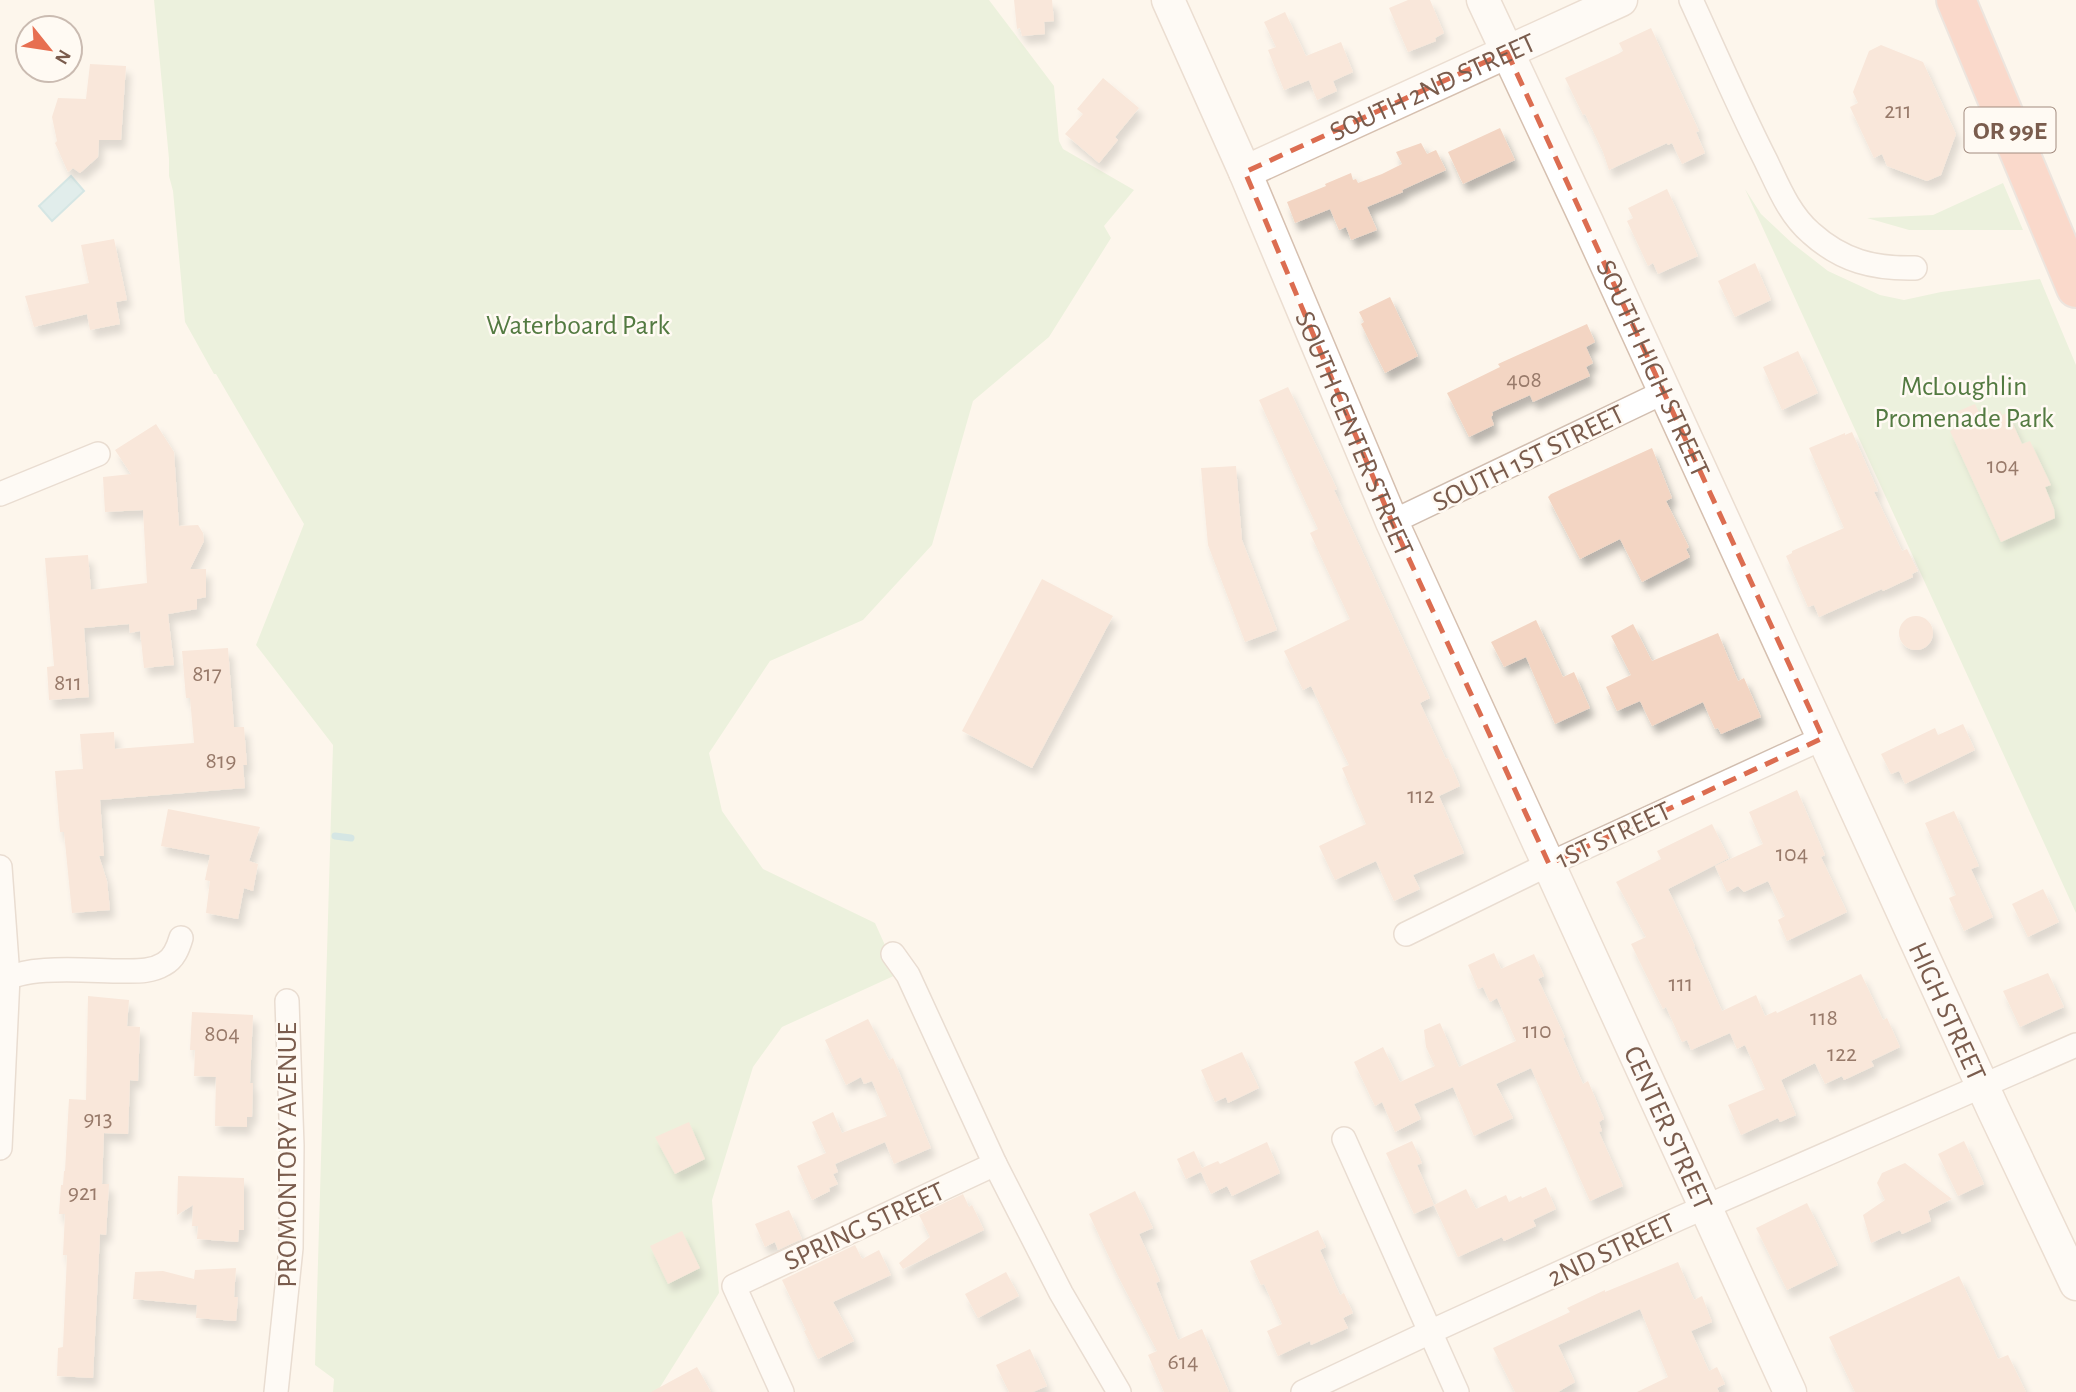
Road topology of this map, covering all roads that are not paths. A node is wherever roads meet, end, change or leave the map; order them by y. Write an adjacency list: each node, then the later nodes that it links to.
1 (1168, 0): 7 (street, SOUTH CENTER STREET)
2 (1483, 0): 6 (street, SOUTH HIGH STREET)
3 (1621, 0): 6 (street, SOUTH 2ND STREET)
4 (1691, 0): 8 (street)
5 (1956, 0): 9 (highway, OR 99E)
6 (1507, 52): 7 (street, SOUTH 2ND STREET); 10 (street, SOUTH HIGH STREET)
7 (1245, 172): 13 (street, SOUTH CENTER STREET)
8 (1914, 268)
9 (2076, 288)
10 (1664, 392): 13 (street, SOUTH 1ST STREET); 14 (street, SOUTH HIGH STREET)
11 (98, 454): 12 (street)
12 (0, 494)
13 (1392, 522): 15 (street, SOUTH CENTER STREET)
14 (1823, 738): 15 (street, 1ST STREET); 23 (street, HIGH STREET)
15 (1549, 864): 17 (street, 1ST STREET); 27 (street, CENTER STREET)
16 (0, 866): 20 (street)
17 (1406, 934)
18 (181, 938): 20 (street)
19 (893, 954): 26 (street)
20 (4, 980): 25 (street)
21 (288, 1001): 30 (street, PROMONTORY AVENUE)
22 (2076, 1045): 23 (street, 2ND STREET)
23 (1983, 1086): 27 (street, 2ND STREET); 28 (street, HIGH STREET)
24 (1344, 1139): 29 (street)
25 (0, 1148)
26 (995, 1164): 31 (street, SPRING STREET); 32 (street)
27 (1705, 1207): 29 (street, 2ND STREET); 35 (street, CENTER STREET)
28 (2076, 1284)
29 (1430, 1332): 33 (street, 2ND STREET); 34 (street)
30 (276, 1392)
31 (782, 1392)
32 (1119, 1392)
33 (1303, 1392)
34 (1457, 1392)
35 (1790, 1392)

